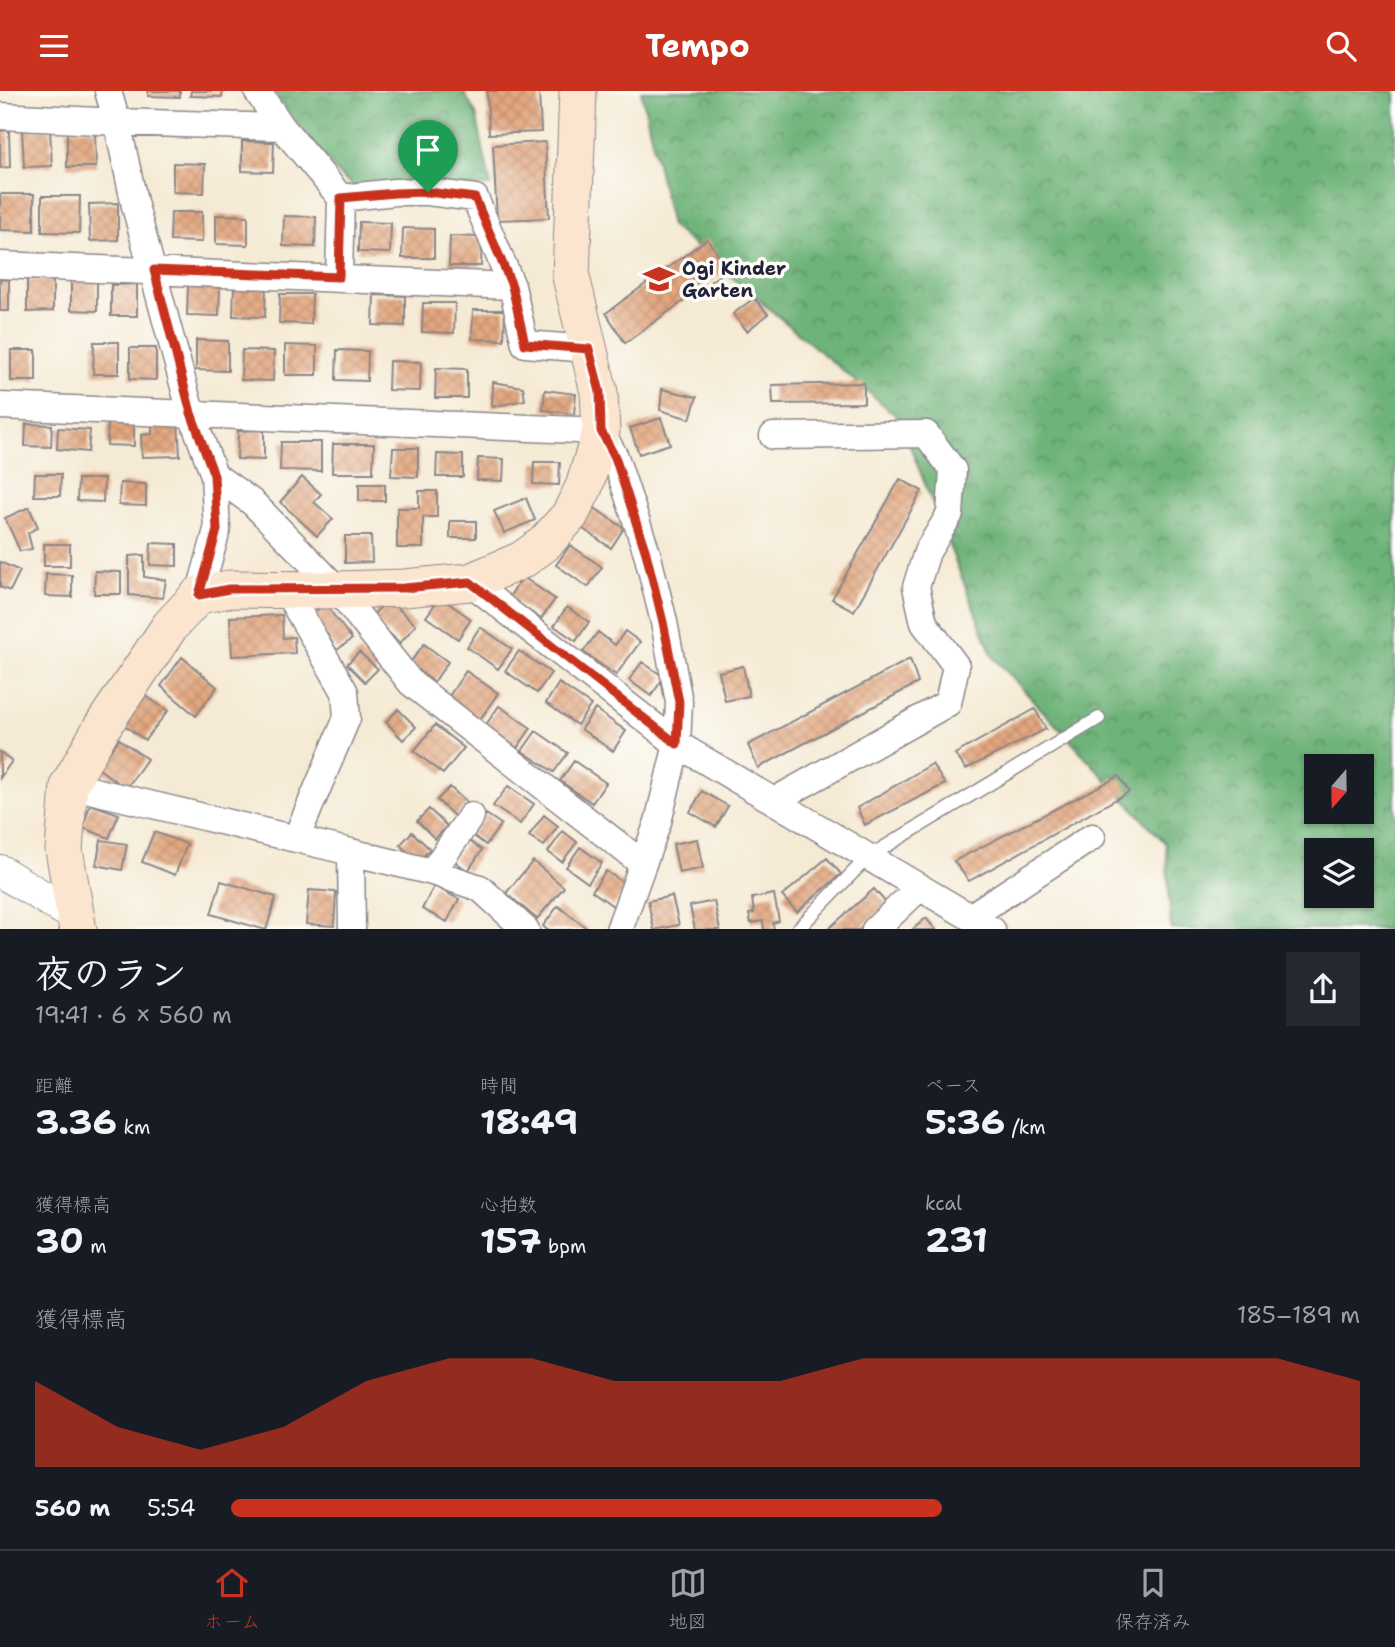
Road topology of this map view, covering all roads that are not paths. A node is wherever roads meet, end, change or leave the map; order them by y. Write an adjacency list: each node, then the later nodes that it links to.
1 (108, 91): 5 (street)
2 (257, 91): 6 (street)
3 (578, 91): 12 (main road)
4 (0, 116): 5 (street)
5 (117, 122): 6 (street); 9 (street)
6 (282, 127): 7 (street)
7 (341, 198): 10 (street); 11 (street)
8 (0, 265): 9 (street)
9 (154, 270): 10 (street); 14 (street)
10 (339, 277): 11 (street)
11 (512, 286): 12 (street)
12 (589, 349): 15 (main road)
13 (0, 406): 14 (street)
14 (191, 413): 15 (street); 17 (street)
15 (601, 431): 18 (main road); 23 (street)
16 (774, 436): 25 (street)
17 (214, 475): 20 (street); 21 (street)
18 (470, 582): 20 (main road); 23 (street)
19 (286, 590): 20 (main road); 21 (main road); 28 (street)
20 (338, 590): 31 (street)
21 (199, 595): 24 (main road)
22 (1100, 718): 30 (lane)
23 (677, 744): 25 (street); 31 (street)
24 (69, 785): 28 (street); 35 (main road)
25 (774, 801): 30 (street)
26 (471, 816): 33 (street)
27 (1092, 837): 36 (street)
28 (296, 839): 29 (street)
29 (351, 852): 33 (street); 37 (street)
30 (868, 856): 34 (street); 40 (lane)
31 (643, 864): 39 (street)
32 (0, 871): 35 (street)
33 (432, 872): 38 (street)
34 (920, 887): 36 (street); 41 (street)
35 (76, 923)
36 (973, 925)
37 (352, 929)
38 (526, 929)
39 (619, 929)
40 (797, 929)
41 (875, 929)

